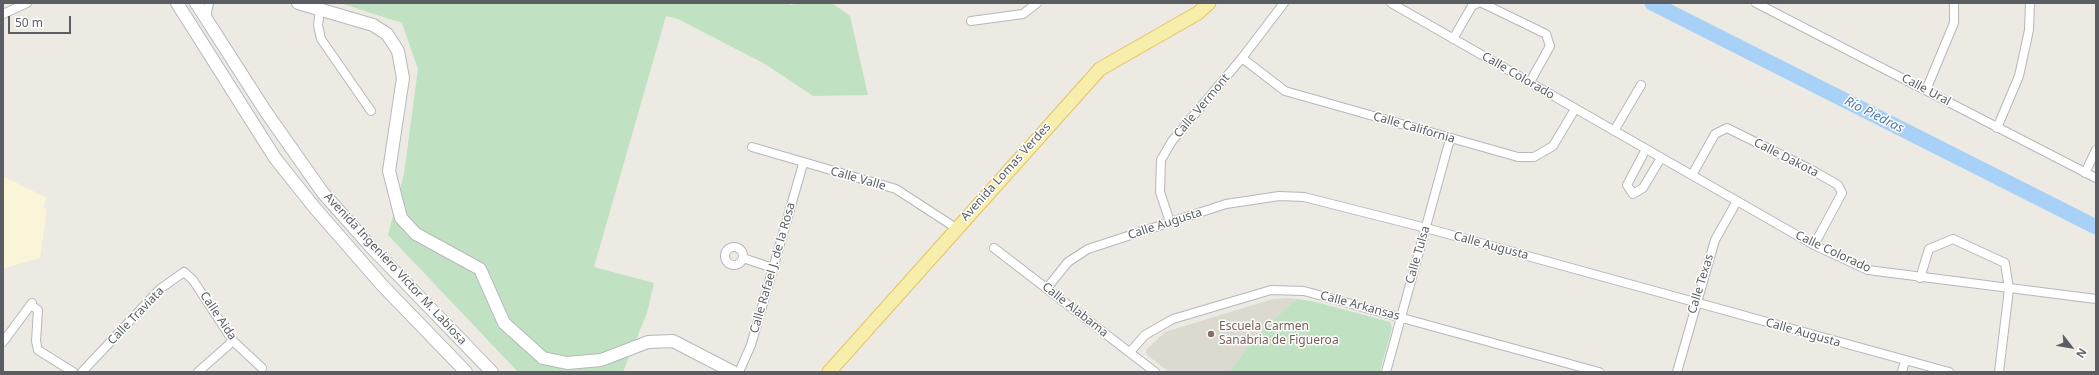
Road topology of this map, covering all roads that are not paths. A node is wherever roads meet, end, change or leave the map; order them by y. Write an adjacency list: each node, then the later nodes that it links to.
1 (27, 3): 17 (street)
2 (177, 3): 62 (main road, Avenida Ingeniero Víctor M. Labiosa)
3 (196, 3): 19 (main road, Avenida Ingeniero Víctor M. Labiosa)
4 (210, 3): 19 (street)
5 (298, 3): 16 (main road)
6 (1037, 3): 20 (street)
7 (1201, 3): 18 (main road)
8 (1209, 3): 18 (main road, Avenida Lomas Verdes)
9 (1284, 3): 22 (street, Calle Vermont)
10 (1391, 3): 21 (street, Calle Colorado)
11 (1478, 3): 21 (street)
12 (1482, 3): 23 (street)
13 (1756, 3): 25 (street, Calle Ural)
14 (1954, 3): 25 (street)
15 (2030, 3): 28 (street)
16 (320, 9): 27 (street); 64 (main road)
17 (3, 14)
18 (1193, 16): 41 (main road, Avenida Lomas Verdes)
19 (206, 18): 63 (main road, Avenida Ingeniero Víctor M. Labiosa)
20 (971, 21)
21 (1453, 39): 23 (street, Calle Colorado)
22 (1242, 58): 30 (street, Calle California); 40 (street, Calle Vermont)
23 (1530, 82): 26 (street, Calle Colorado)
24 (1640, 85): 29 (street)
25 (1926, 90): 28 (street, Calle Ural)
26 (1575, 109): 29 (street, Calle Colorado); 30 (street, Calle California)
27 (371, 111)
28 (1997, 128): 36 (street, Calle Ural)
29 (1614, 131): 32 (street, Calle Colorado)
30 (1450, 138): 42 (street, Calle Tulsa)
31 (752, 147): 35 (street, Calle Valle)
32 (1646, 149): 34 (street, Calle Colorado); 34 (street)
33 (2096, 150): 36 (street)
34 (1661, 158): 37 (street, Calle Colorado)
35 (803, 164): 41 (street, Calle Valle); 46 (street, Calle Rafael J. de la Rosa)
36 (2085, 173): 38 (street, Calle Ural)
37 (1692, 175): 39 (street, Calle Colorado); 43 (street, Calle Dakota)
38 (2096, 178)
39 (1737, 201): 43 (street, Calle Colorado); 52 (street, Calle Texas)
40 (1170, 222): 42 (street, Calle Augusta); 49 (street, Calle Augusta)
41 (956, 228): 66 (main road, Avenida Lomas Verdes)
42 (1426, 228): 52 (street, Calle Augusta); 53 (street, Calle Tulsa)
43 (1814, 245): 47 (street, Calle Colorado)
44 (994, 248): 49 (street, Calle Alabama)
45 (743, 258): 46 (street)
46 (773, 268): 65 (street, Calle Rafael J. de la Rosa)
47 (1920, 278): 50 (street, Calle Colorado); 50 (street)
48 (193, 280): 54 (street, Calle Aida); 60 (street, Calle Traviata)
49 (1047, 288): 56 (street, Calle Alabama)
50 (2009, 289): 51 (street, Calle Colorado); 73 (street)
51 (2096, 299)
52 (1696, 302): 57 (street, Calle Augusta); 70 (street, Calle Texas)
53 (1401, 317): 56 (street, Calle Arkansas); 68 (street, Calle Tulsa); 69 (street, Calle Arkansas)
54 (233, 341): 58 (street, Calle Aida); 61 (street)
55 (3, 342): 59 (street)
56 (1130, 352): 67 (street, Calle Alabama)
57 (1905, 361): 71 (street); 72 (street, Calle Augusta)
58 (262, 368)
59 (72, 372)
60 (82, 372)
61 (198, 372)
62 (466, 372)
63 (492, 372)
64 (733, 372)
65 (739, 372)
66 (829, 372)
67 (1155, 372)
68 (1386, 372)
69 (1599, 372)
70 (1677, 372)
71 (1902, 372)
72 (1949, 372)
73 (1999, 372)

